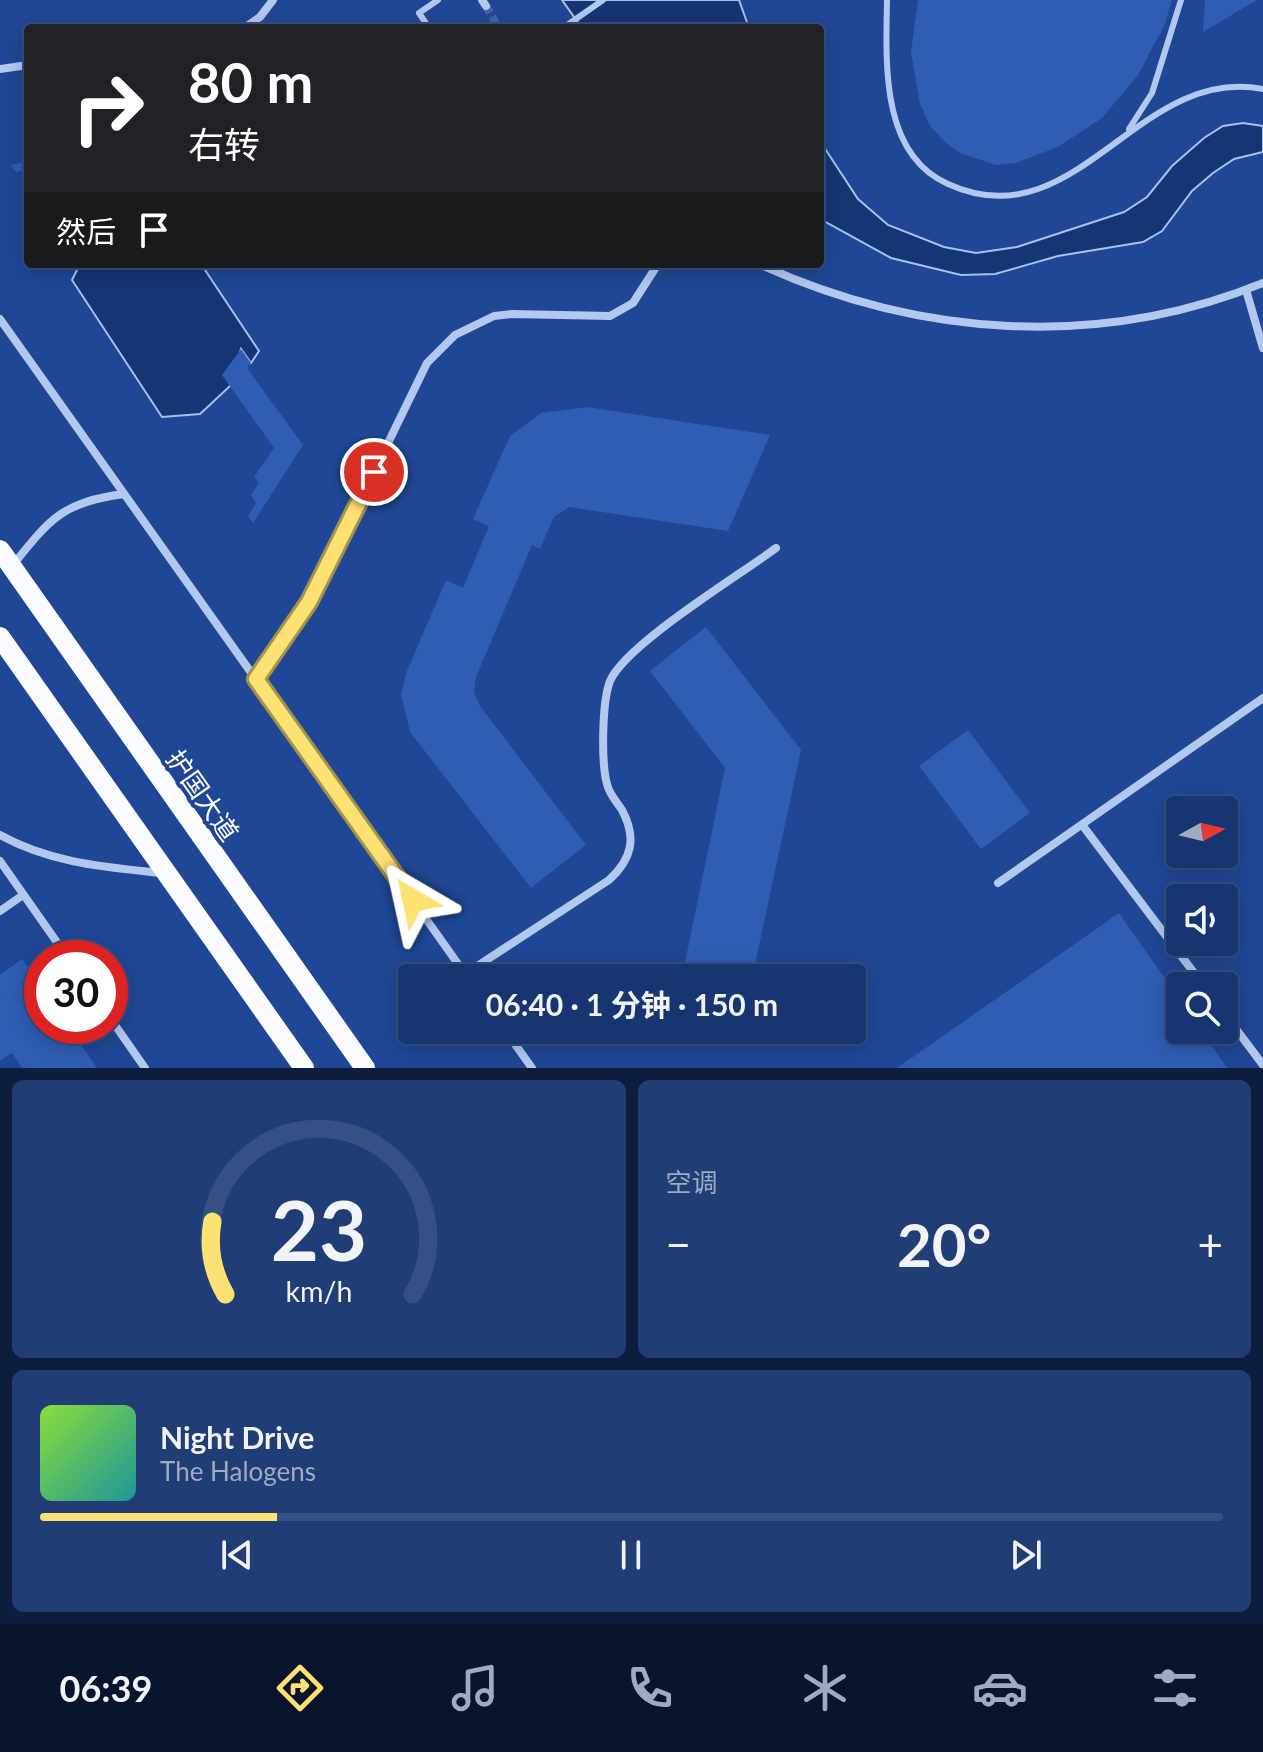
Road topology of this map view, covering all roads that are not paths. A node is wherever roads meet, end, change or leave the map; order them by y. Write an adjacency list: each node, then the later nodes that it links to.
1 (273, 0): 6 (street)
2 (438, 0): 7 (lane)
3 (603, 0): 8 (lane)
4 (887, 0): 12 (lane)
5 (1181, 0): 12 (lane)
6 (250, 24)
7 (426, 24)
8 (569, 24)
9 (24, 66): 10 (street)
10 (0, 69)
11 (1263, 89): 12 (lane)
12 (1126, 133)
13 (655, 268): 19 (street)
14 (769, 268): 16 (street)
15 (1263, 283): 16 (street)
16 (1246, 290): 18 (street)
17 (0, 319): 21 (street)
18 (1263, 348)
19 (388, 443)
20 (374, 472): 25 (street)
21 (124, 494): 23 (street); 25 (street)
22 (776, 548): 36 (street)
23 (6, 559): 44 (main road, 护国大道)
24 (0, 637): 30 (main road)
25 (256, 679): 35 (street)
26 (1263, 698): 27 (street)
27 (1083, 826): 31 (street); 37 (street)
28 (0, 835): 30 (street)
29 (0, 861): 32 (street)
30 (164, 873): 43 (main road)
31 (998, 883)
32 (23, 895): 33 (street); 34 (street)
33 (0, 911)
34 (55, 940)
35 (458, 964)
36 (484, 964)
37 (1193, 972)
38 (1238, 1032): 41 (street)
39 (128, 1044): 42 (street)
40 (515, 1044): 45 (street)
41 (1263, 1065)
42 (145, 1068)
43 (304, 1068)
44 (365, 1068)
45 (532, 1068)

